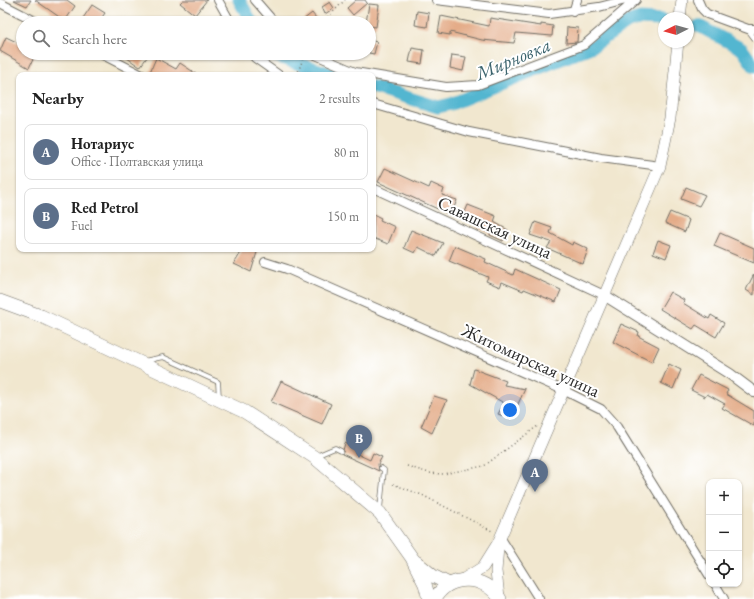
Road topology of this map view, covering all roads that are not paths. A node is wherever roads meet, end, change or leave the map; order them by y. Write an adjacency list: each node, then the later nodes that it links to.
1 (218, 0): 15 (street)
2 (256, 0): 16 (street)
3 (436, 0): 11 (street)
4 (498, 0): 11 (street)
5 (576, 0): 12 (street)
6 (626, 0): 12 (street)
7 (636, 0): 26 (street)
8 (682, 0): 13 (main road)
9 (698, 0): 17 (street)
10 (0, 3): 14 (street)
11 (503, 8): 12 (street)
12 (573, 12)
13 (681, 12)
14 (25, 16)
15 (227, 16)
16 (269, 16)
17 (751, 29): 18 (lane)
18 (754, 38)
19 (677, 48): 28 (main road)
20 (113, 60): 23 (street)
21 (258, 60): 24 (street)
22 (324, 60): 25 (street)
23 (136, 72)
24 (275, 72)
25 (355, 72)
26 (376, 75)
27 (376, 105): 28 (street)
28 (660, 166): 31 (main road)
29 (376, 189): 31 (street, Савашская улица)
30 (265, 262): 33 (street, Житомирская улица)
31 (604, 294): 33 (main road); 34 (street)
32 (0, 301): 36 (highway)
33 (563, 390): 39 (main road); 41 (street, Житомирская улица)
34 (754, 392)
35 (341, 451): 36 (lane)
36 (314, 457): 38 (highway)
37 (381, 468): 38 (lane)
38 (380, 513): 40 (highway)
39 (499, 540): 42 (main road); 44 (main road); 47 (street)
40 (412, 558): 42 (highway); 45 (highway)
41 (706, 570)
42 (455, 582): 44 (highway); 46 (highway)
43 (717, 587): 48 (street)
44 (499, 598)
45 (429, 599)
46 (435, 599)
47 (539, 599)
48 (724, 599)

